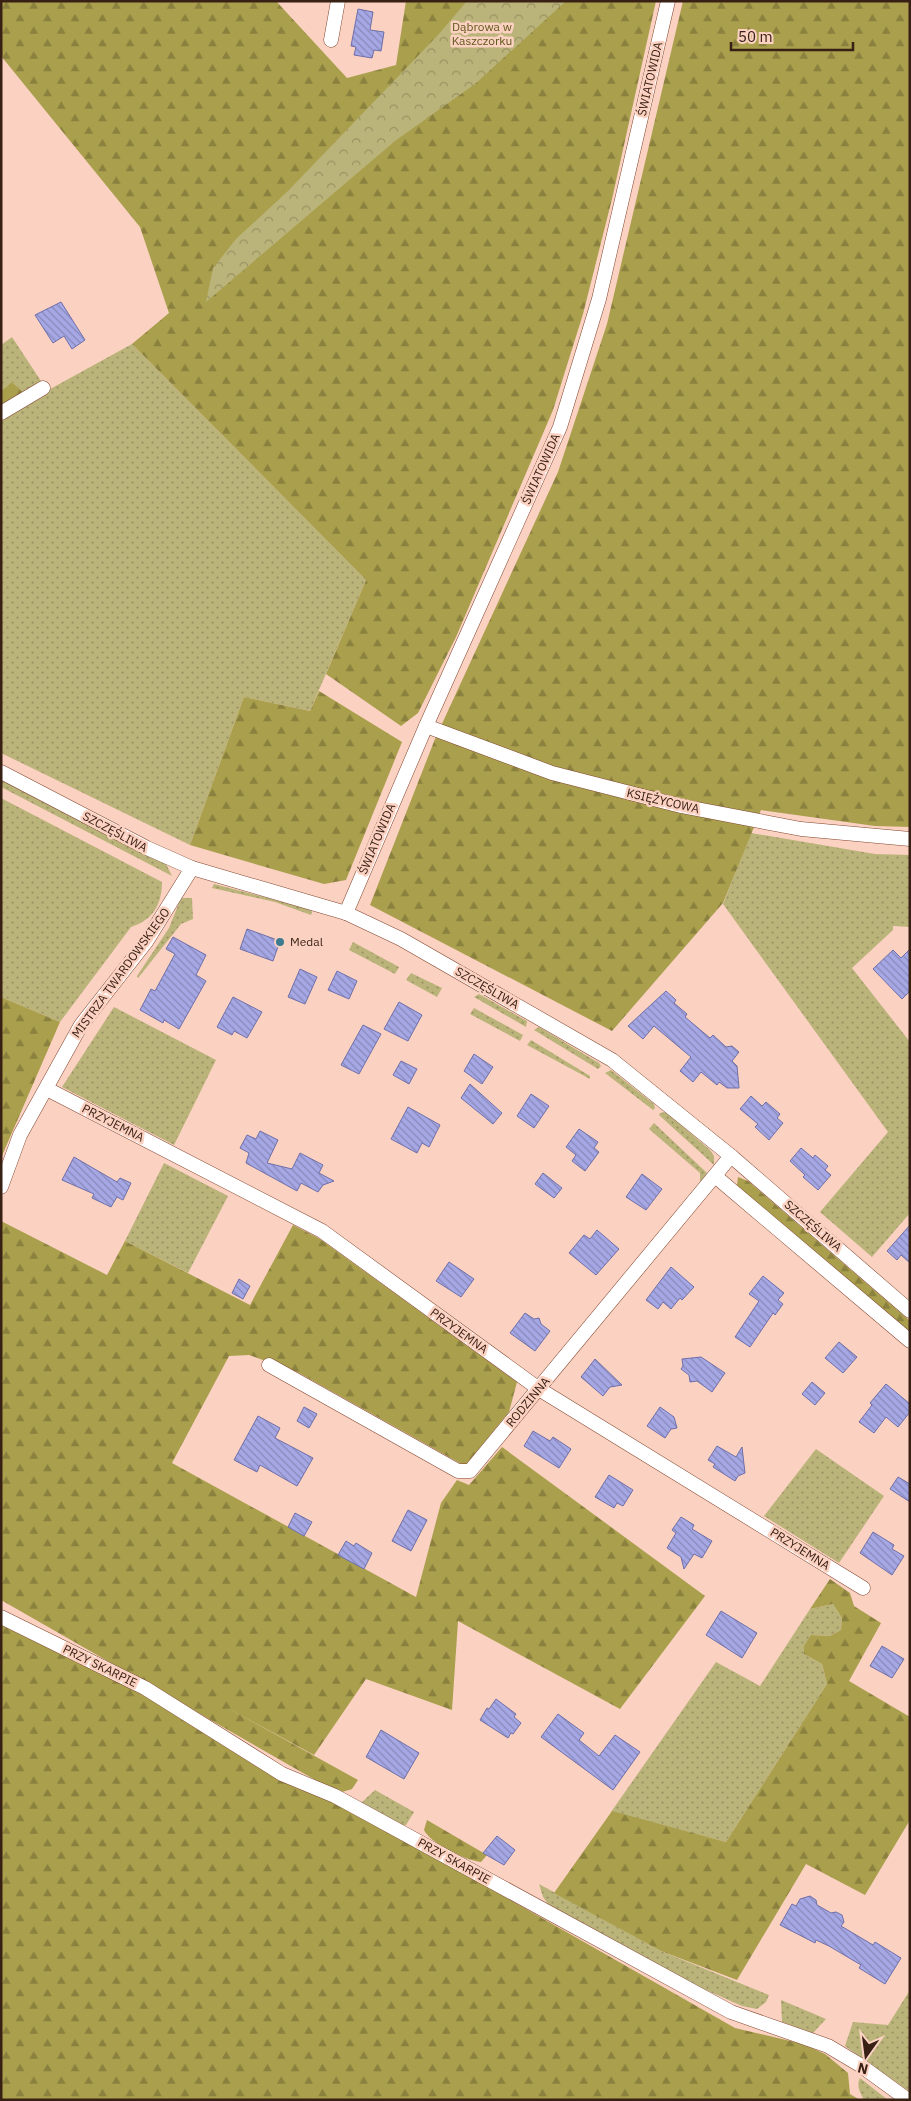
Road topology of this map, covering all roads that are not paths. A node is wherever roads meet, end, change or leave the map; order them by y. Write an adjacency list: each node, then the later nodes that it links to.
1 (338, 1): 3 (street)
2 (668, 1): 6 (street, ŚWIATOWIDA)
3 (331, 40)
4 (43, 388): 5 (street)
5 (1, 413)
6 (426, 726): 8 (street, KSIĘŻYCOWA); 10 (street, ŚWIATOWIDA)
7 (1, 772): 9 (street, SZCZĘŚLIWA)
8 (910, 839)
9 (192, 868): 10 (street, SZCZĘŚLIWA); 11 (street, MISTRZA TWARDOWSKIEGO)
10 (346, 913): 12 (street, SZCZĘŚLIWA)
11 (47, 1088): 14 (street, MISTRZA TWARDOWSKIEGO); 18 (street, PRZYJEMNA)
12 (731, 1156): 13 (street, RODZINNA); 15 (street, SZCZĘŚLIWA)
13 (715, 1176): 16 (street); 18 (street, RODZINNA)
14 (1, 1187)
15 (910, 1311)
16 (910, 1341)
17 (269, 1365): 18 (street, RODZINNA)
18 (539, 1389): 19 (street, PRZYJEMNA)
19 (863, 1588)
20 (1, 1617): 21 (street, PRZY SKARPIE)
21 (908, 2100)

